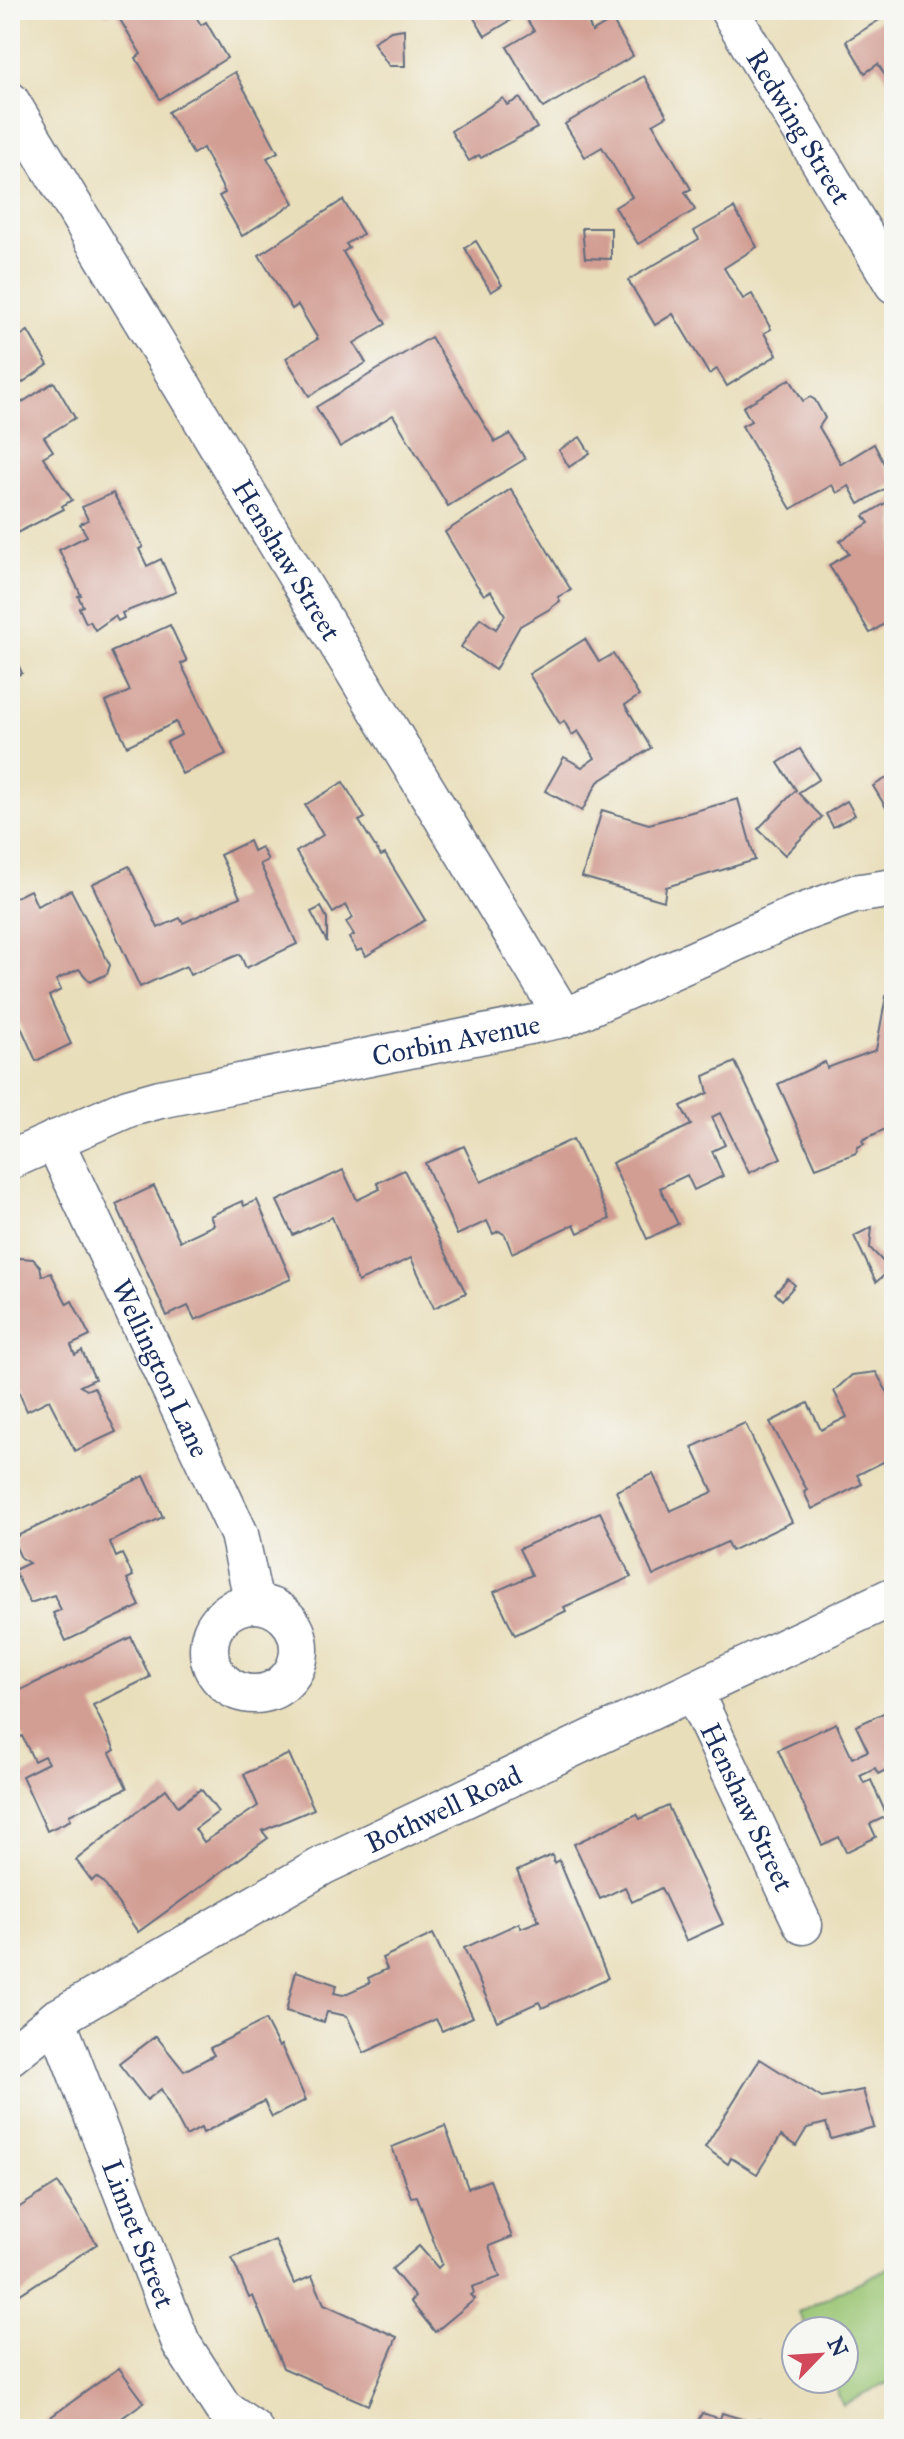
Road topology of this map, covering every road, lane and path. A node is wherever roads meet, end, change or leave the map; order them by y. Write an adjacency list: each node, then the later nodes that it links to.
1 (729, 10): 3 (street, Redwing Street)
2 (10, 101): 5 (street, Henshaw Street)
3 (894, 284)
4 (894, 888): 5 (street, Corbin Avenue)
5 (564, 1018): 6 (street, Corbin Avenue)
6 (54, 1140): 7 (street, Corbin Avenue); 9 (street, Wellington Lane)
7 (10, 1160)
8 (894, 1596): 10 (street, Bothwell Road)
9 (254, 1604)
10 (693, 1691): 11 (street, Henshaw Street); 12 (street, Bothwell Road)
11 (803, 1925)
12 (56, 2019): 13 (street, Bothwell Road); 14 (street, Linnet Street)
13 (10, 2056)
14 (253, 2429)

